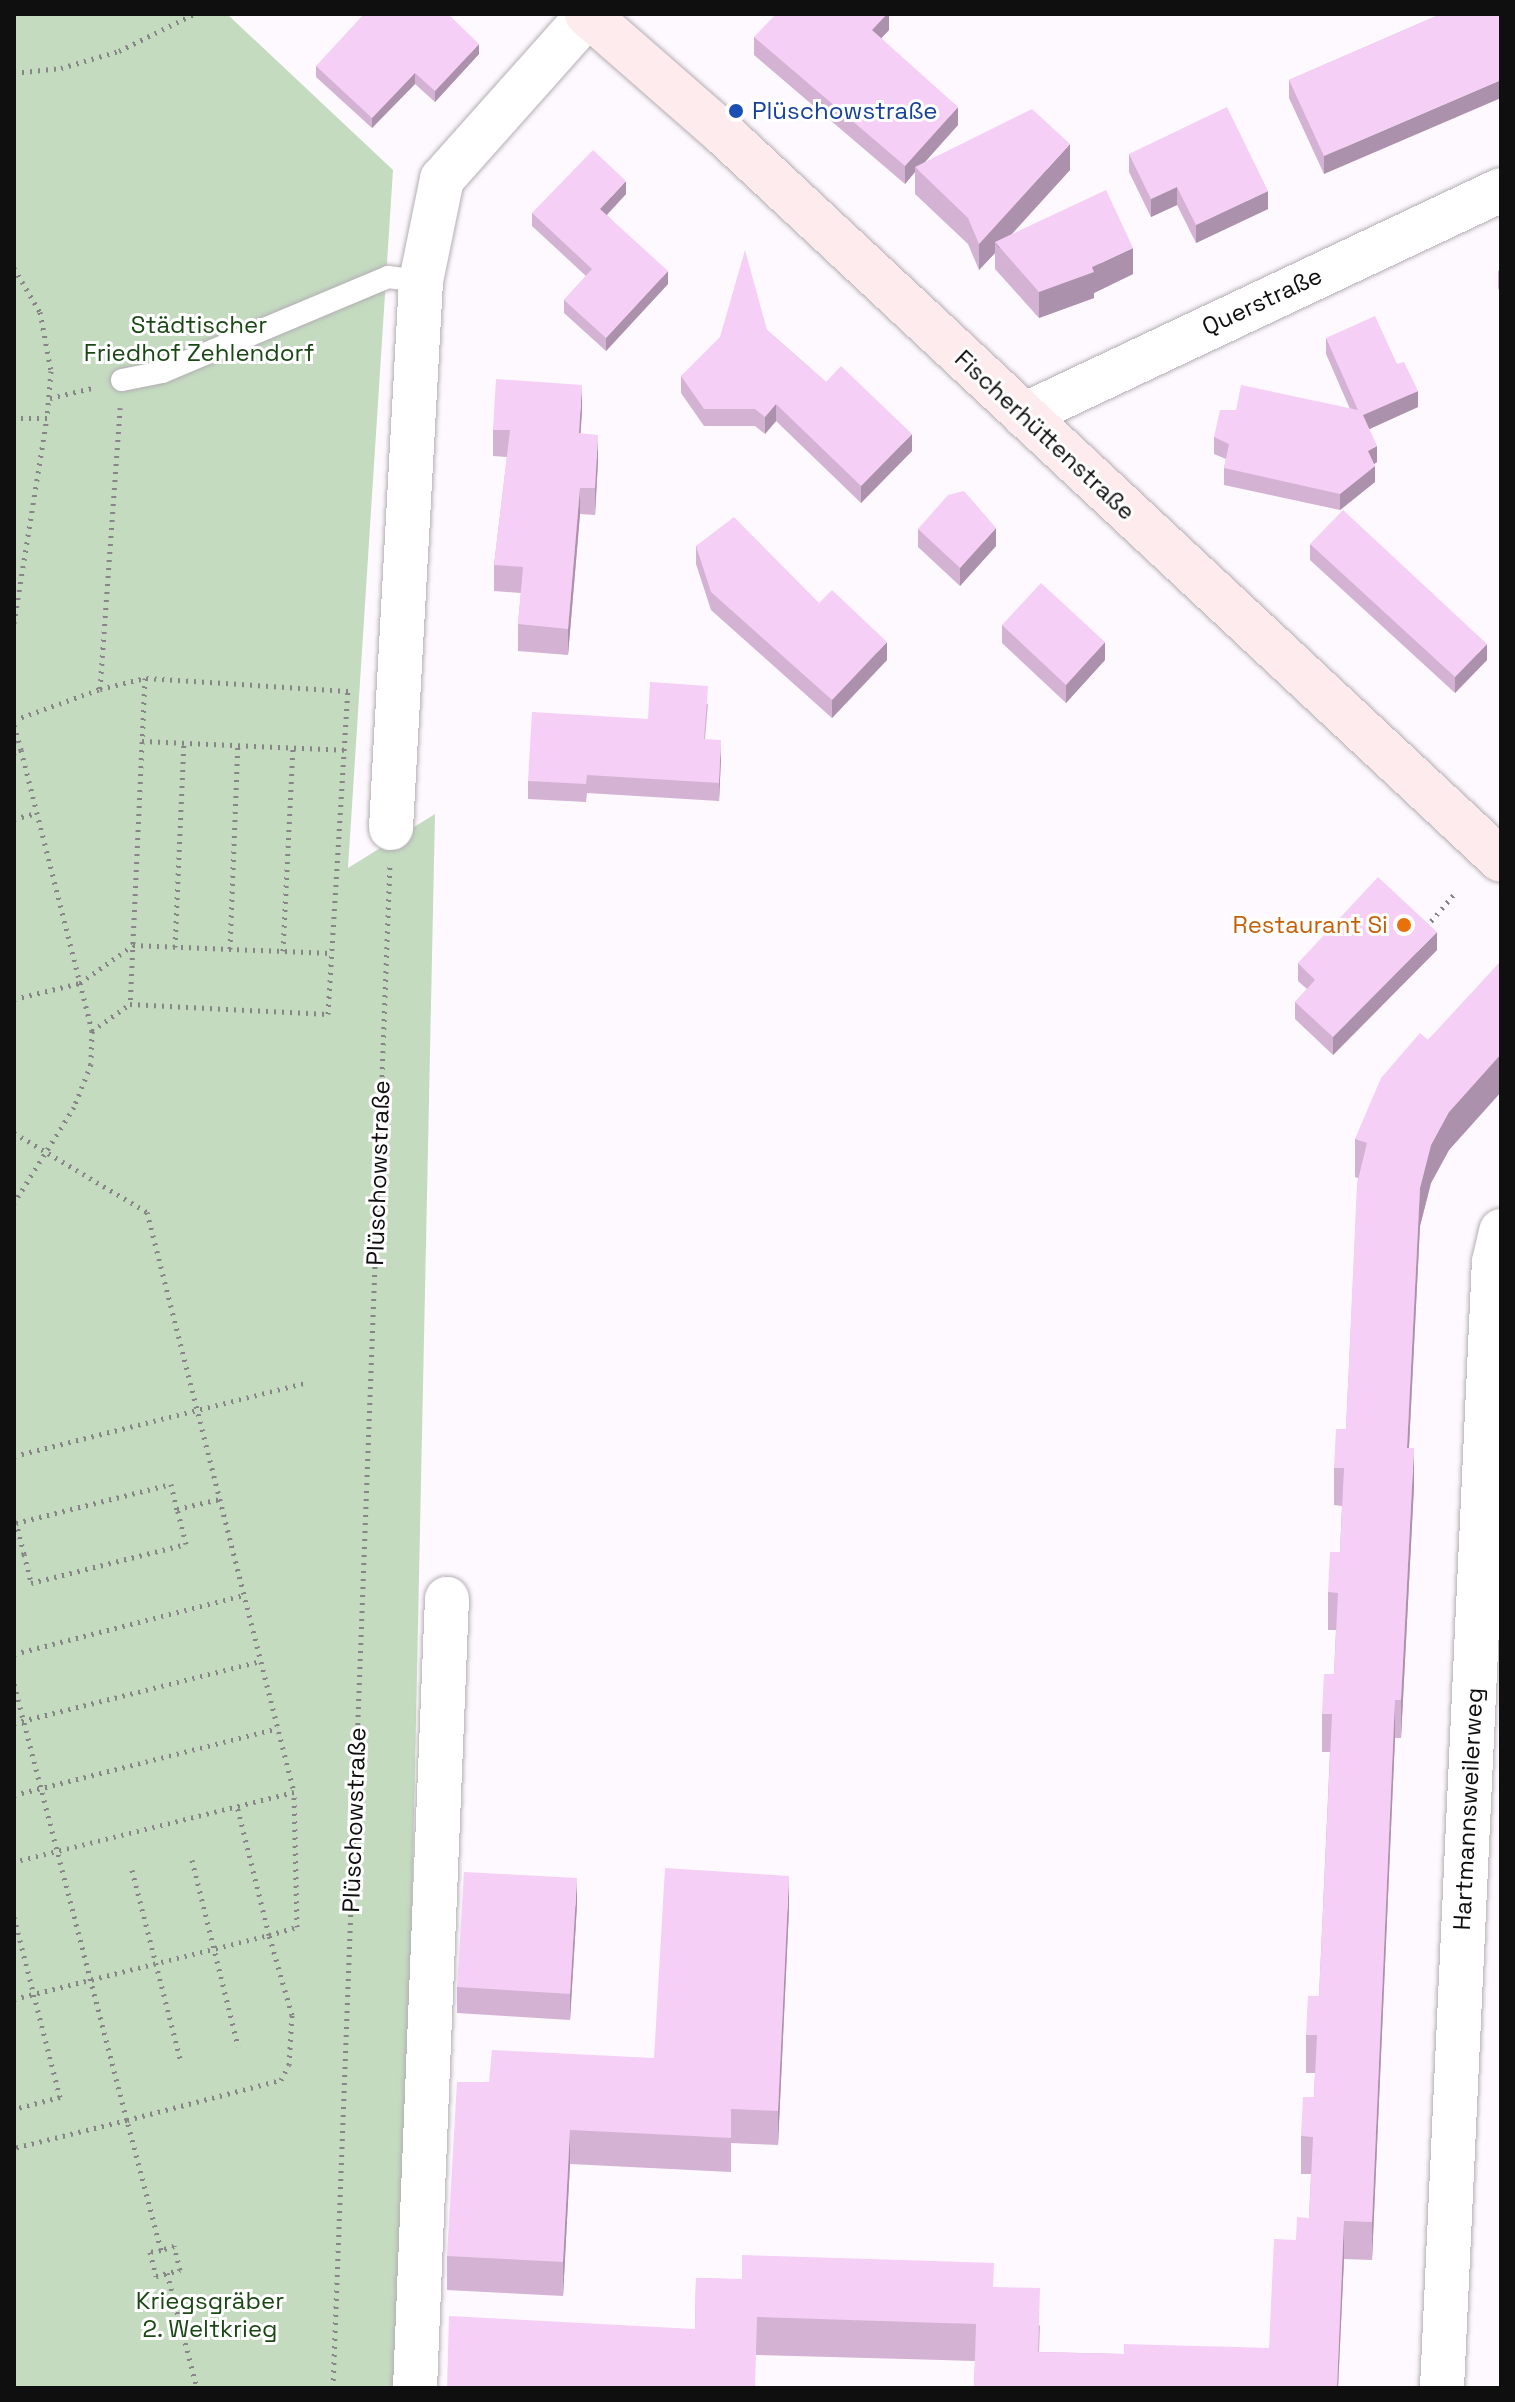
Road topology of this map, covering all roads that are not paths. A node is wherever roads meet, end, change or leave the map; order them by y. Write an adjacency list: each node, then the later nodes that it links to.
1 (587, 15): 3 (street); 5 (street, Fischerhüttenstraße)
2 (1501, 190): 5 (street, Querstraße)
3 (421, 281): 4 (lane); 6 (street)
4 (122, 380)
5 (1024, 415): 7 (street, Fischerhüttenstraße)
6 (391, 828)
7 (1501, 860)
8 (1501, 1231): 11 (street, Hartmannsweilerweg)
9 (447, 1599): 10 (street)
10 (415, 2388)
11 (1442, 2388)

